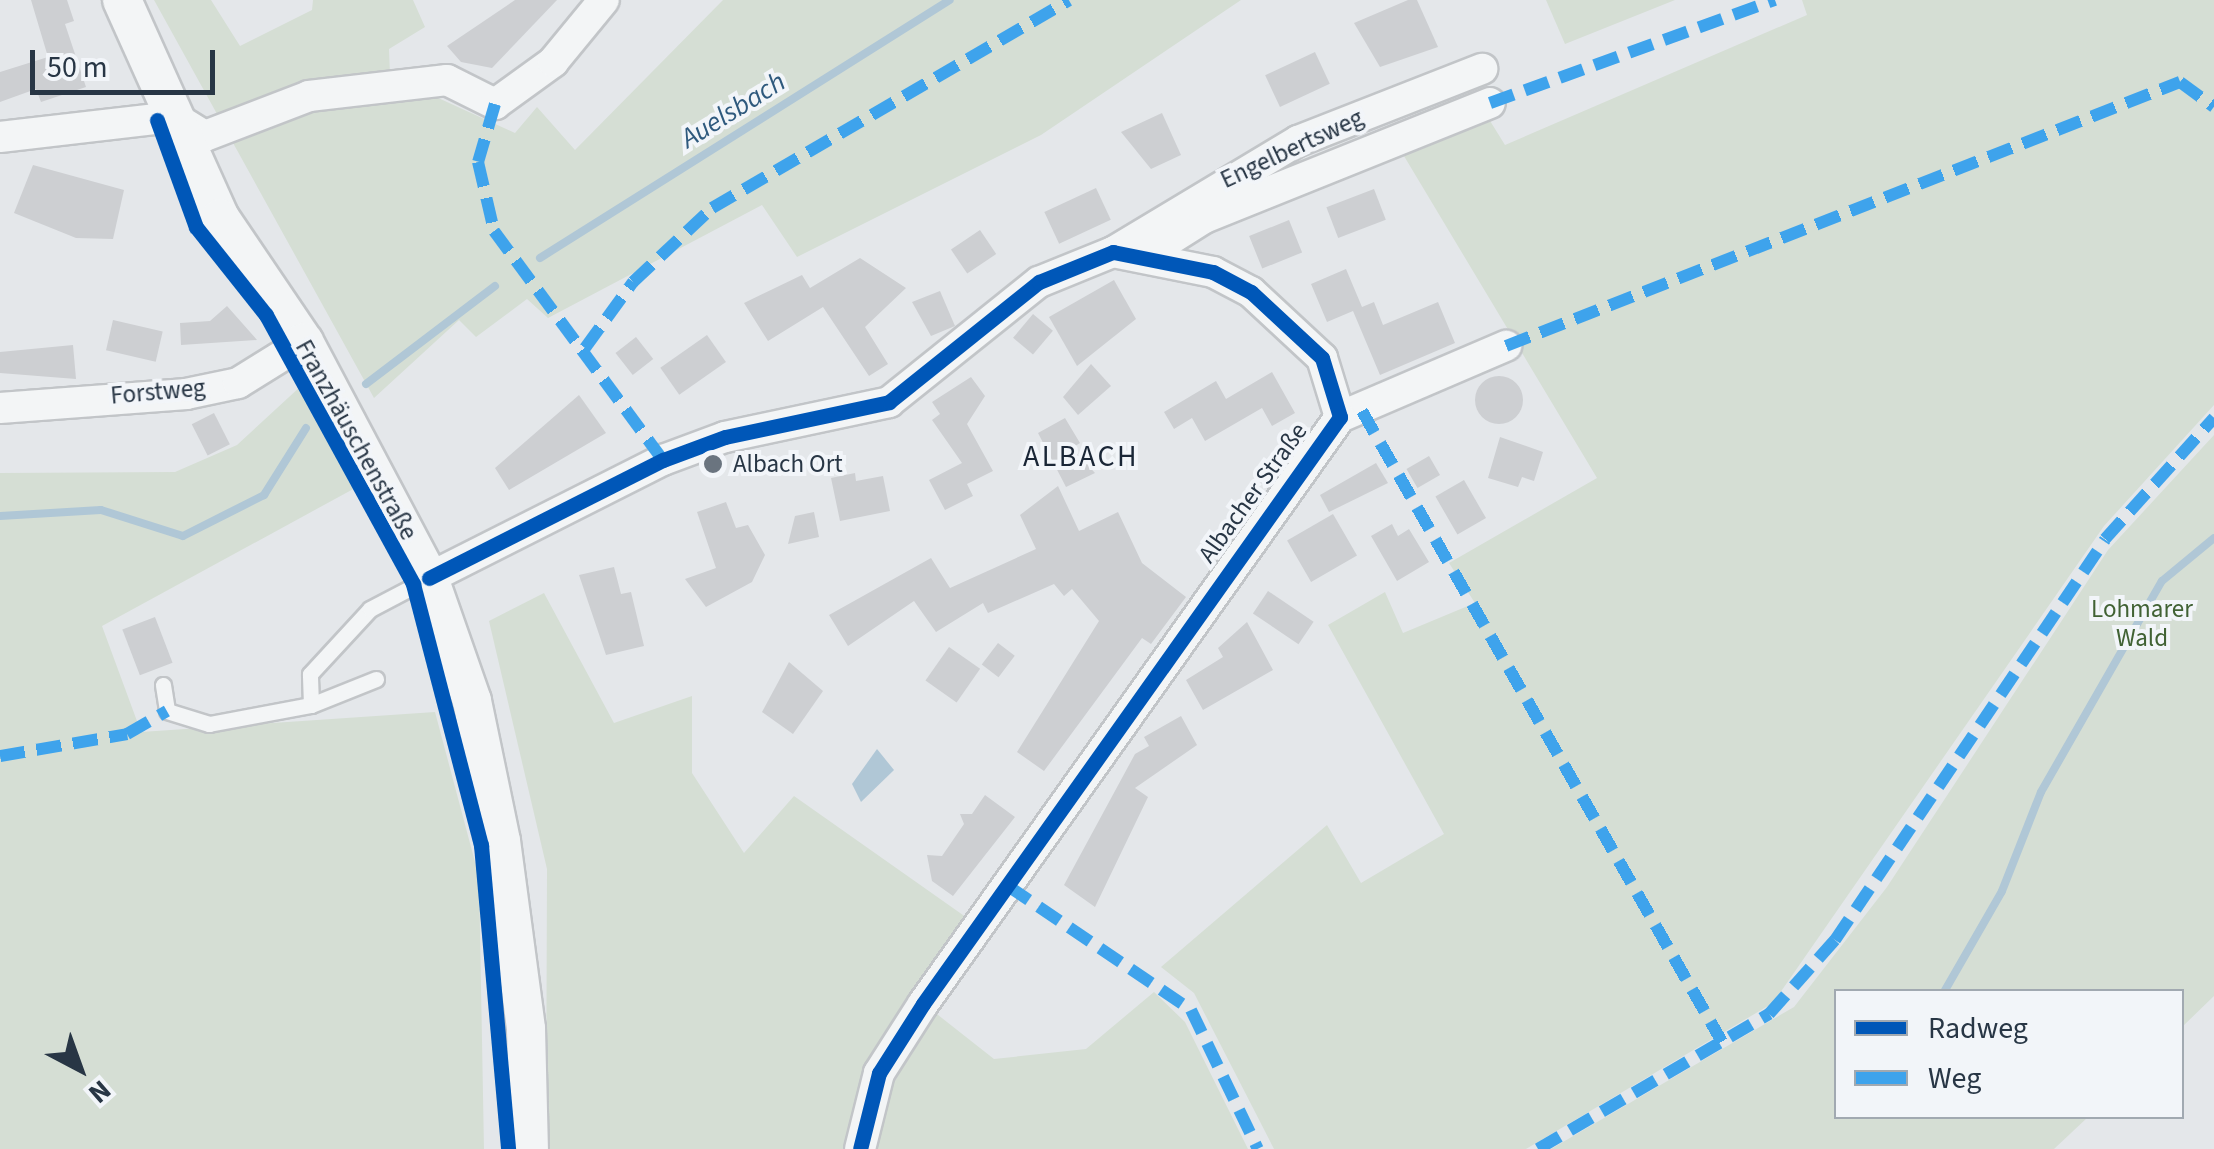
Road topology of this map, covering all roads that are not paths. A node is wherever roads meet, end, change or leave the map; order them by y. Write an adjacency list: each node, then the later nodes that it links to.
1 (122, 0): 5 (street, Franzhäuschenstraße)
2 (604, 0): 5 (street)
3 (1482, 68): 7 (street, Engelbertsweg)
4 (1490, 103): 8 (street, Engelbertsweg)
5 (174, 117): 6 (street); 9 (street, Franzhäuschenstraße)
6 (0, 137)
7 (1113, 252): 8 (street, Albacher Straße); 13 (street, Albacher Straße)
8 (1145, 256): 12 (street, Albacher Straße)
9 (304, 342): 11 (street, Forstweg); 13 (street, Franzhäuschenstraße)
10 (1506, 346): 12 (street)
11 (0, 408)
12 (1340, 416): 18 (street, Albacher Straße)
13 (429, 578): 16 (lane); 17 (street, Franzhäuschenstraße)
14 (376, 678): 16 (lane)
15 (163, 685): 16 (lane)
16 (311, 705)
17 (528, 1149)
18 (860, 1149)

